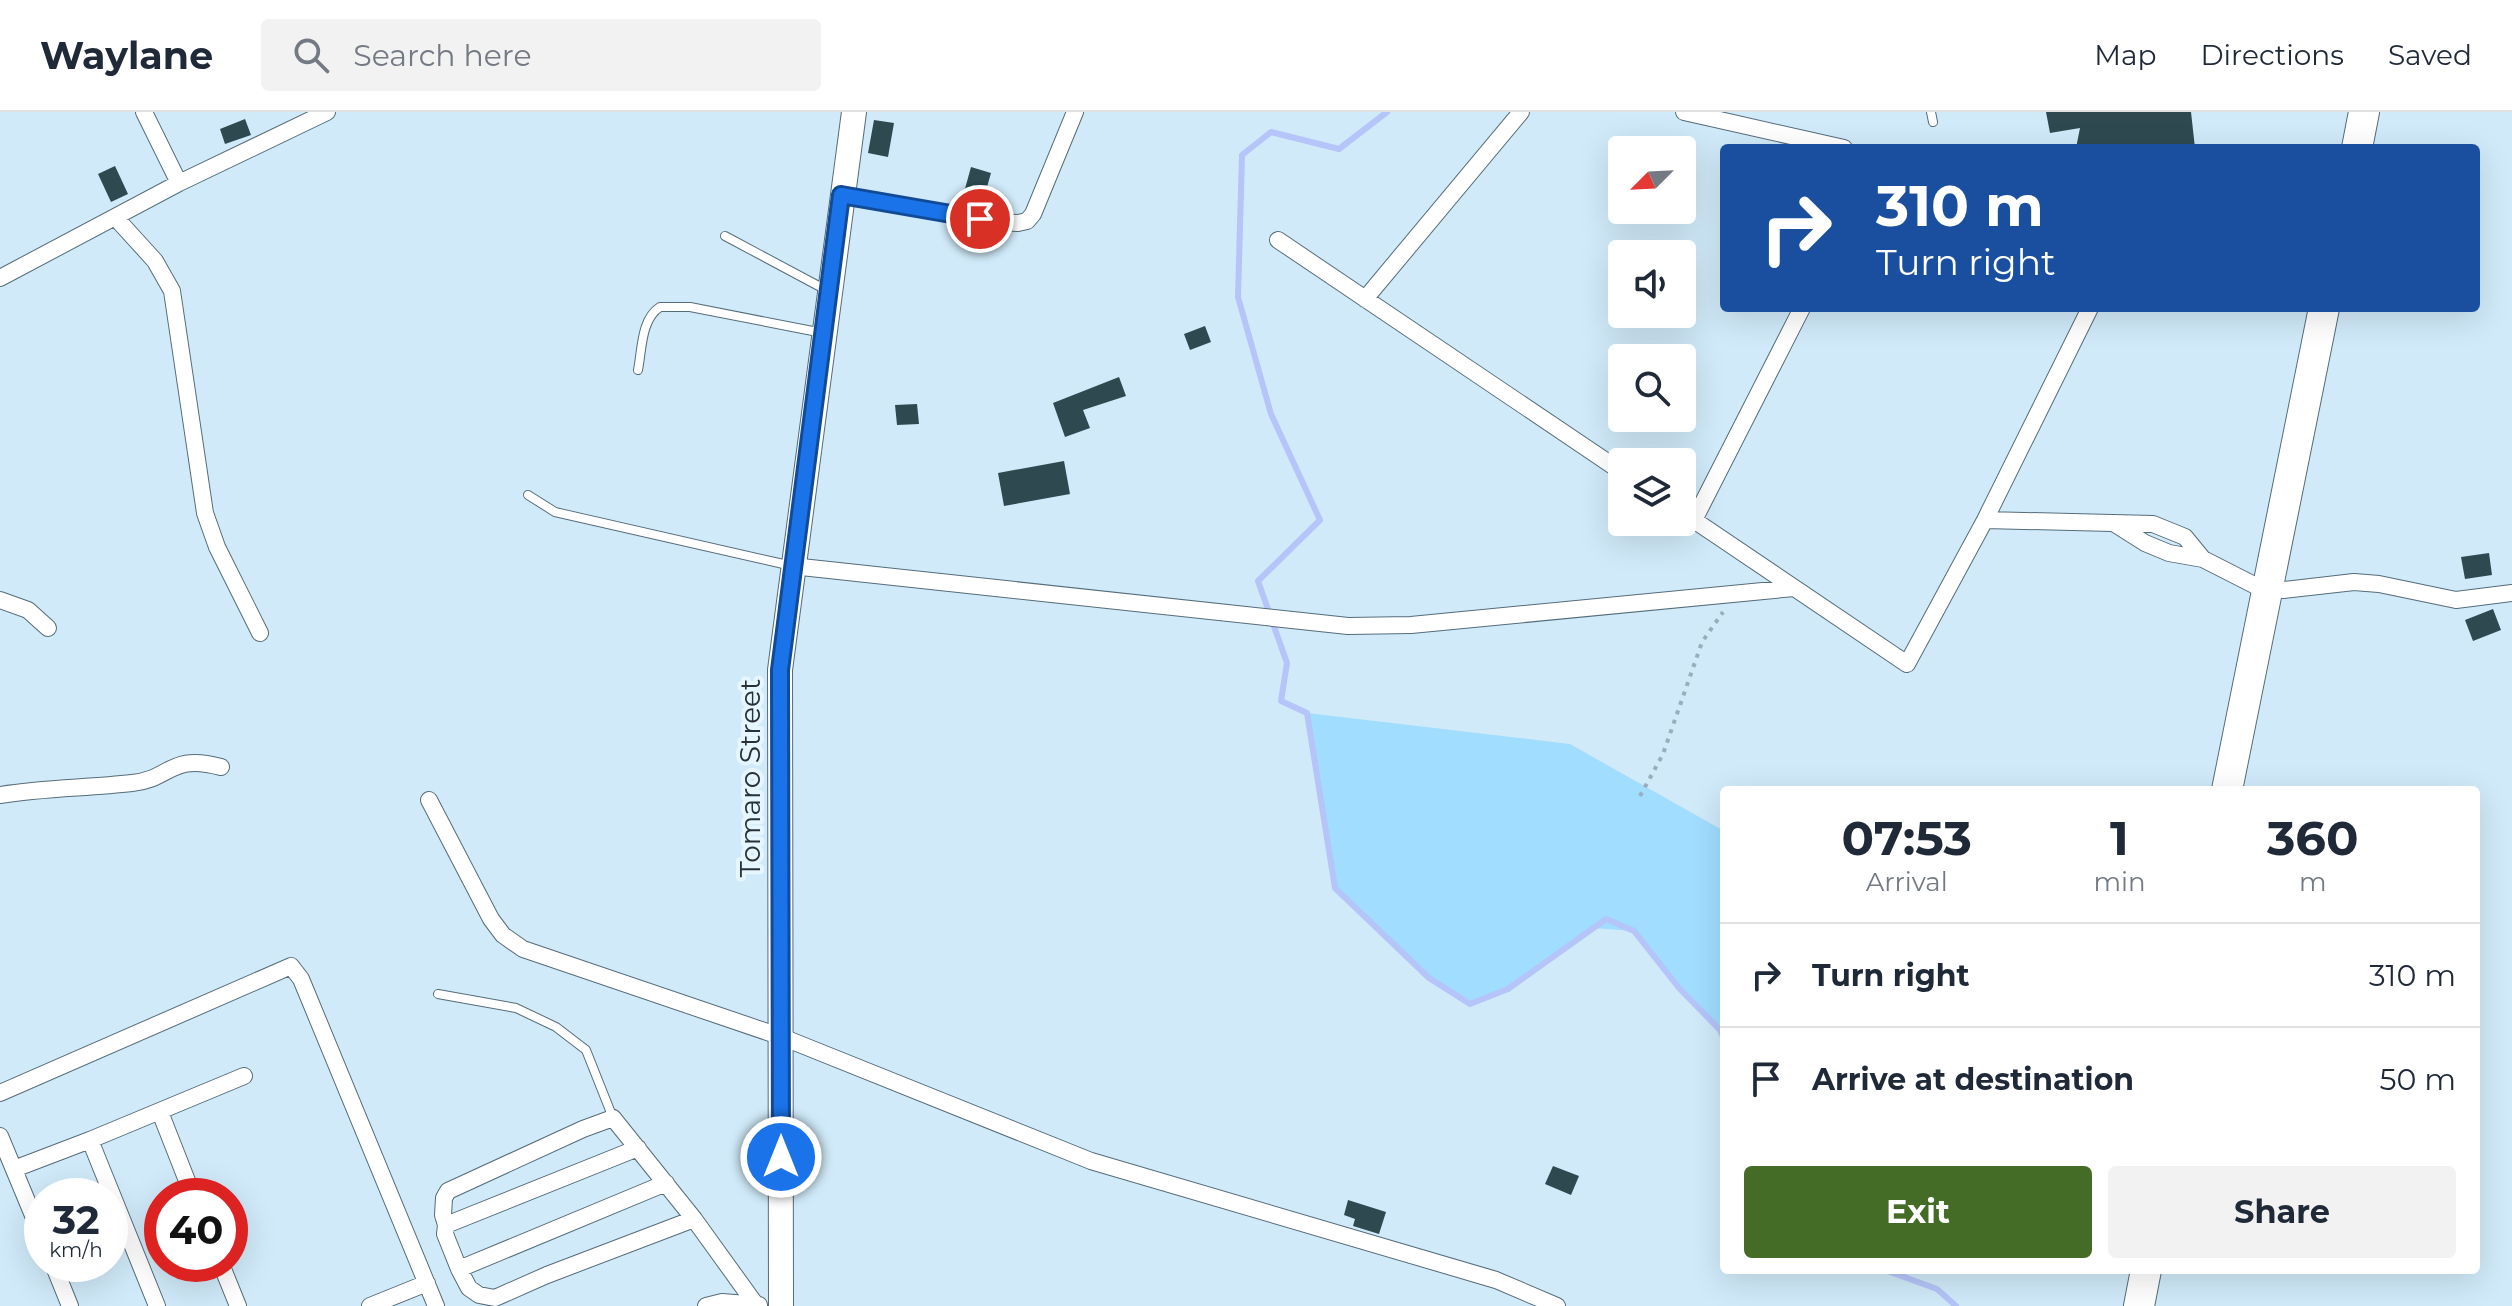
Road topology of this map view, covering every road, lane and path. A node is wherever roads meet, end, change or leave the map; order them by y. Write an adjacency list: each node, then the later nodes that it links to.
1 (144, 112): 12 (street)
2 (327, 112): 12 (street)
3 (854, 112): 13 (street, Tomaro Street)
4 (1075, 112): 13 (street)
5 (1521, 112): 19 (street)
6 (1684, 112): 9 (street)
7 (2364, 112): 10 (highway)
8 (2380, 112): 11 (highway)
9 (1826, 144)
10 (2358, 144)
11 (2373, 144)
12 (179, 183): 14 (street)
13 (841, 195): 18 (street, Tomaro Street)
14 (115, 217): 17 (street); 38 (street)
15 (725, 236): 18 (lane)
16 (1278, 240): 19 (street)
17 (0, 278)
18 (829, 291): 24 (street, Tomaro Street)
19 (1365, 299): 26 (street)
20 (1800, 312): 28 (street)
21 (2088, 312): 29 (street)
22 (2323, 312): 33 (highway)
23 (2339, 312): 33 (highway)
24 (823, 333): 25 (lane); 31 (street, Tomaro Street)
25 (638, 370)
26 (1608, 463)
27 (528, 495): 31 (lane)
28 (1696, 501)
29 (1985, 520): 32 (street); 33 (street)
30 (1696, 521): 32 (street)
31 (792, 566): 35 (street); 46 (street, Tomaro Street)
32 (1794, 588): 35 (street)
33 (2276, 590): 34 (street); 40 (highway); 41 (highway)
34 (2512, 593)
35 (1736, 594): 43 (path)
36 (0, 600): 37 (street)
37 (48, 628)
38 (260, 633)
39 (221, 767): 42 (street)
40 (2228, 786)
41 (2244, 786)
42 (0, 795)
43 (1640, 796)
44 (429, 800): 46 (street)
45 (438, 994): 50 (lane)
46 (782, 1037): 73 (street, Tomaro Street); 74 (street)
47 (244, 1076): 49 (street)
48 (0, 1093): 65 (street)
49 (160, 1112): 52 (street); 55 (street)
50 (613, 1118): 53 (street); 59 (street)
51 (0, 1136): 54 (street)
52 (90, 1140): 54 (street); 68 (street)
53 (638, 1148): 56 (street); 59 (street)
54 (14, 1169): 57 (street)
55 (186, 1178)
56 (666, 1183): 58 (street); 60 (street)
57 (24, 1193)
58 (694, 1219): 60 (street); 66 (street)
59 (446, 1225): 60 (street)
60 (459, 1269)
61 (2130, 1274): 75 (highway)
62 (2145, 1274): 76 (highway)
63 (60, 1282): 67 (street)
64 (228, 1282): 69 (street)
65 (427, 1283): 70 (street); 71 (street)
66 (758, 1305): 72 (street)
67 (70, 1306)
68 (157, 1306)
69 (238, 1306)
70 (370, 1306)
71 (436, 1306)
72 (706, 1306)
73 (781, 1306)
74 (1557, 1306)
75 (2123, 1306)
76 (2139, 1306)

